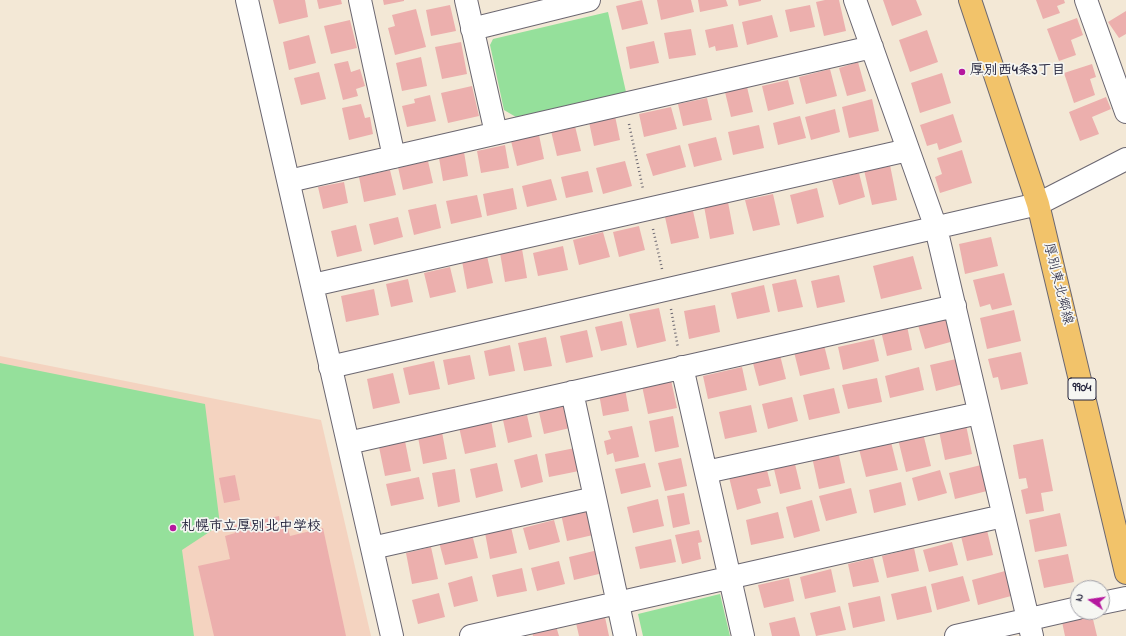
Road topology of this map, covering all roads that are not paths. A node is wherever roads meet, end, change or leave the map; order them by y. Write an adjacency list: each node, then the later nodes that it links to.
1 (247, 0): 16 (street)
2 (360, 0): 14 (street)
3 (466, 0): 8 (street)
4 (855, 0): 9 (street)
5 (970, 0): 17 (main road, 厚別東北郷線 / 9904)
6 (1086, 0): 10 (street)
7 (582, 1): 8 (street)
8 (472, 28): 12 (street)
9 (872, 47): 12 (street); 13 (street)
10 (1120, 71): 11 (street)
11 (1126, 112)
12 (496, 133): 14 (street)
13 (908, 150): 18 (street); 19 (street)
14 (394, 156): 16 (street)
15 (1126, 159): 17 (street)
16 (289, 181): 19 (street)
17 (1038, 204): 18 (street); 29 (main road, 厚別東北郷線 / 9904)
18 (936, 228): 20 (street); 21 (street)
19 (313, 285): 21 (street)
20 (954, 306): 22 (street); 24 (street)
21 (330, 367): 25 (street)
22 (682, 367): 23 (street); 26 (street)
23 (572, 392): 25 (street); 27 (street)
24 (979, 413): 26 (street); 28 (street)
25 (348, 443): 30 (street)
26 (706, 472): 32 (street)
27 (595, 498): 30 (street); 35 (street)
28 (1004, 516): 32 (street); 37 (street)
29 (1121, 531): 31 (main road, 厚別東北郷線 / 9904)
30 (372, 548): 39 (street)
31 (1126, 573)
32 (730, 578): 35 (street); 42 (street)
33 (1126, 598): 34 (street)
34 (1110, 601)
35 (617, 603): 38 (street); 41 (street)
36 (1070, 611): 37 (street)
37 (1030, 628): 43 (street)
38 (510, 632): 40 (street)
39 (392, 636)
40 (471, 636)
41 (625, 636)
42 (743, 636)
43 (956, 636)

